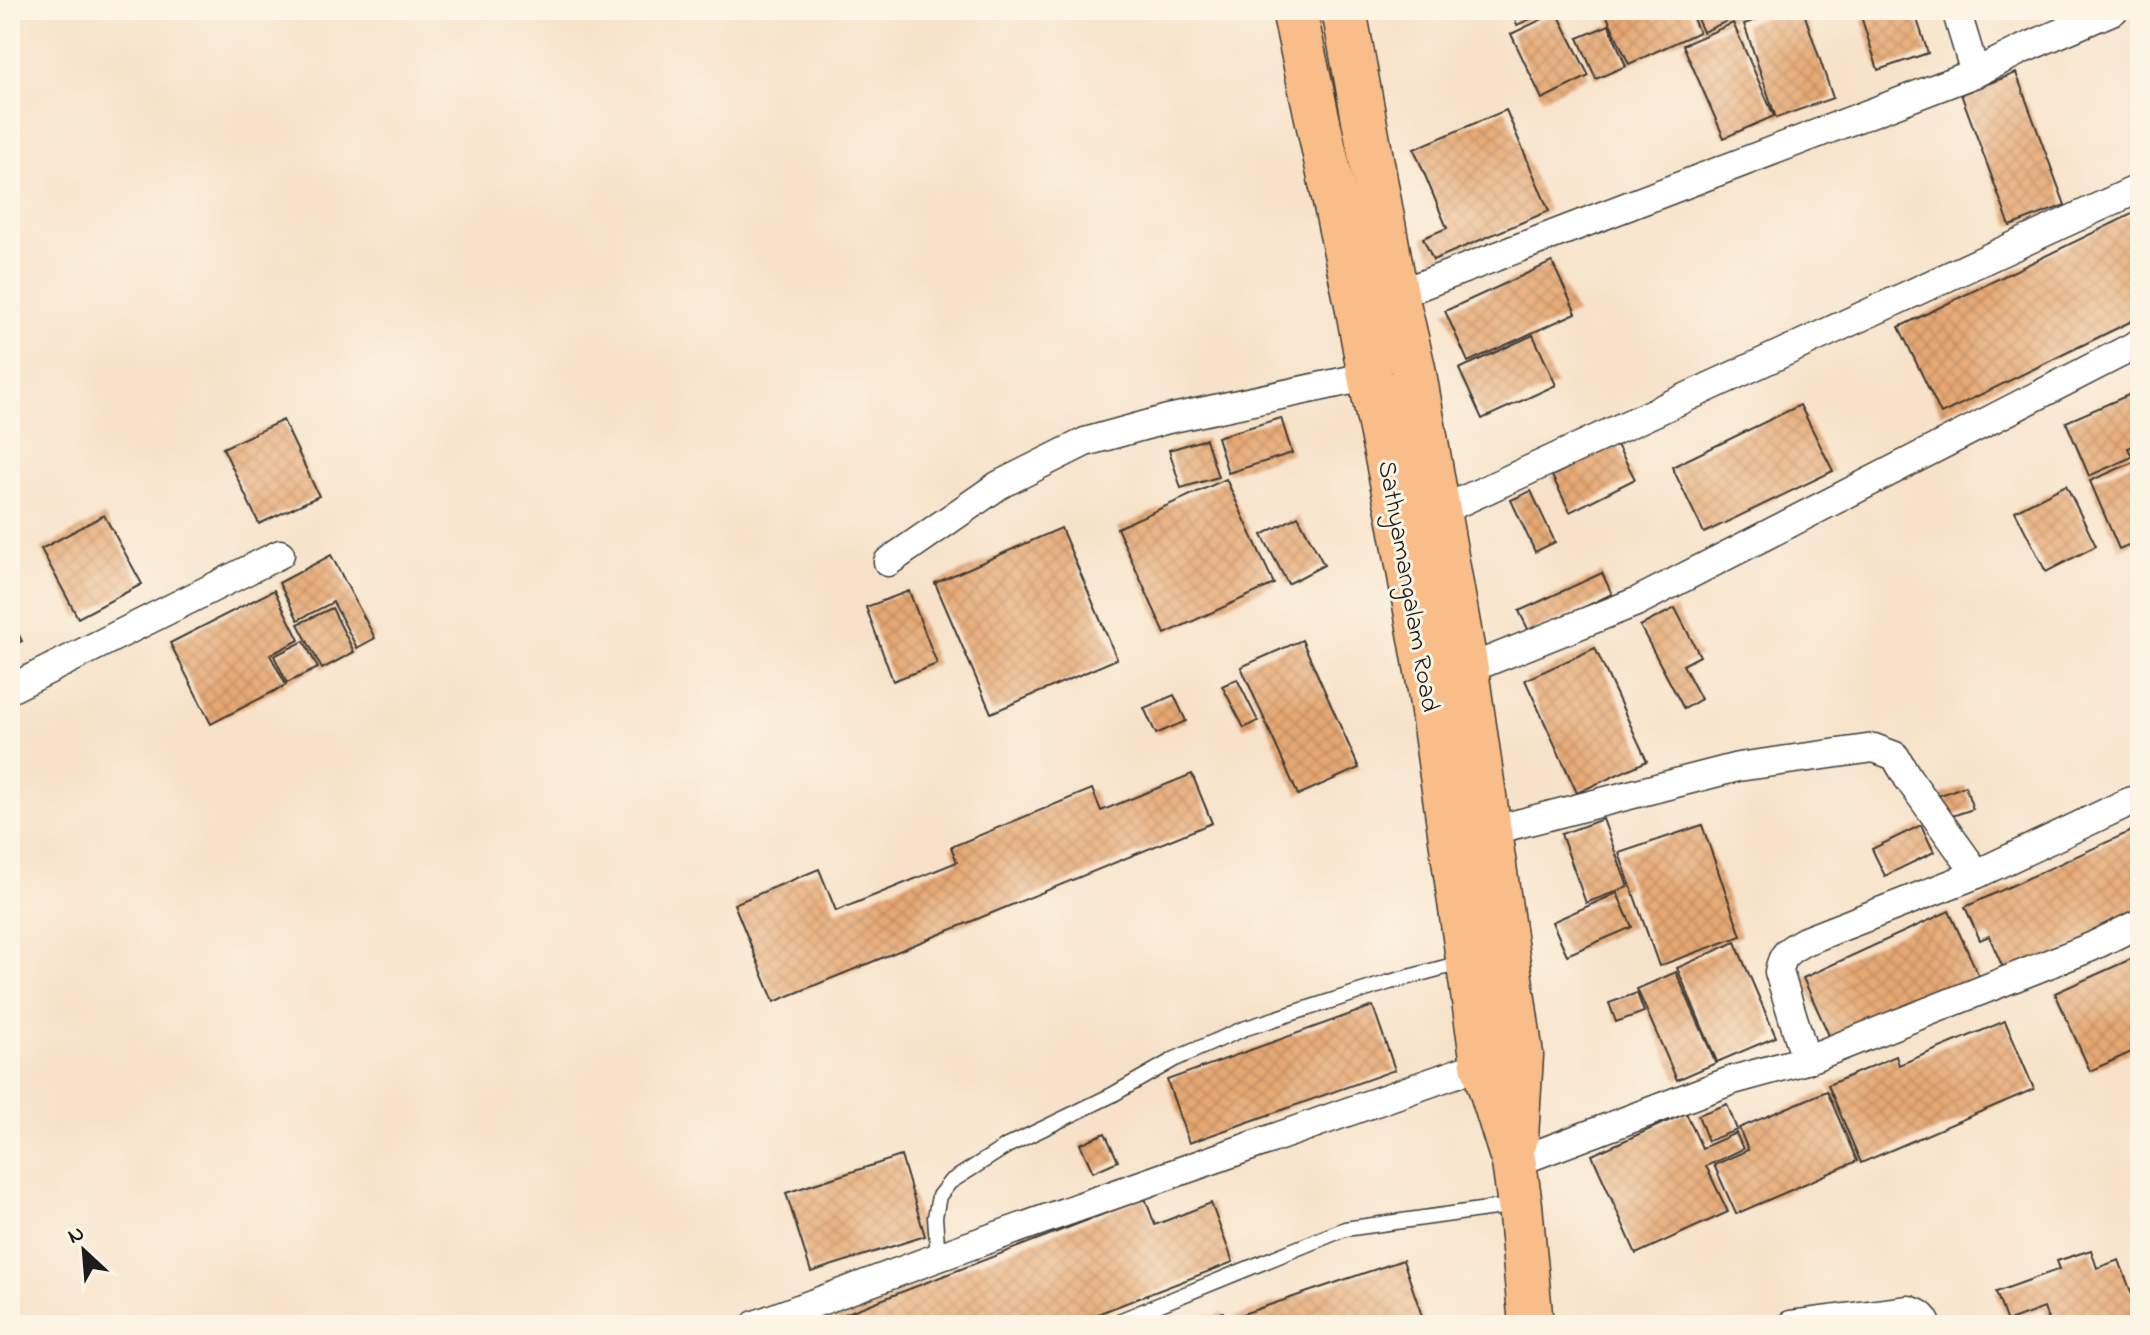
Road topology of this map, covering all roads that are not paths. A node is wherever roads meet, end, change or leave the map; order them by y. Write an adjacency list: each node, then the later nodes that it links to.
1 (1294, 10): 7 (highway, Sathyamangalam Road)
2 (1344, 10): 7 (highway, Sathyamangalam Road)
3 (1956, 10): 5 (street)
4 (2114, 10): 5 (street)
5 (1975, 73): 7 (street)
6 (2140, 188): 10 (street)
7 (1376, 300): 9 (highway, Sathyamangalam Road); 10 (highway, Sathyamangalam Road)
8 (2140, 343): 13 (street)
9 (1370, 376): 12 (street); 19 (highway, Sathyamangalam Road)
10 (1438, 512): 13 (highway, Sathyamangalam Road)
11 (280, 554): 14 (street)
12 (888, 562)
13 (1466, 670): 16 (highway, Sathyamangalam Road)
14 (10, 689)
15 (2140, 799): 17 (street)
16 (1490, 831): 17 (street); 22 (highway, Sathyamangalam Road)
17 (1977, 874): 20 (street)
18 (2140, 923): 20 (street)
19 (1469, 960): 21 (highway, Sathyamangalam Road); 23 (lane)
20 (1806, 1060): 22 (street)
21 (1483, 1064): 22 (highway, Sathyamangalam Road); 23 (street)
22 (1517, 1184): 25 (lane); 26 (highway, Sathyamangalam Road)
23 (938, 1257): 24 (street)
24 (755, 1325)
25 (1109, 1325)
26 (1531, 1325)
27 (1791, 1325): 28 (street)
28 (1927, 1325)

